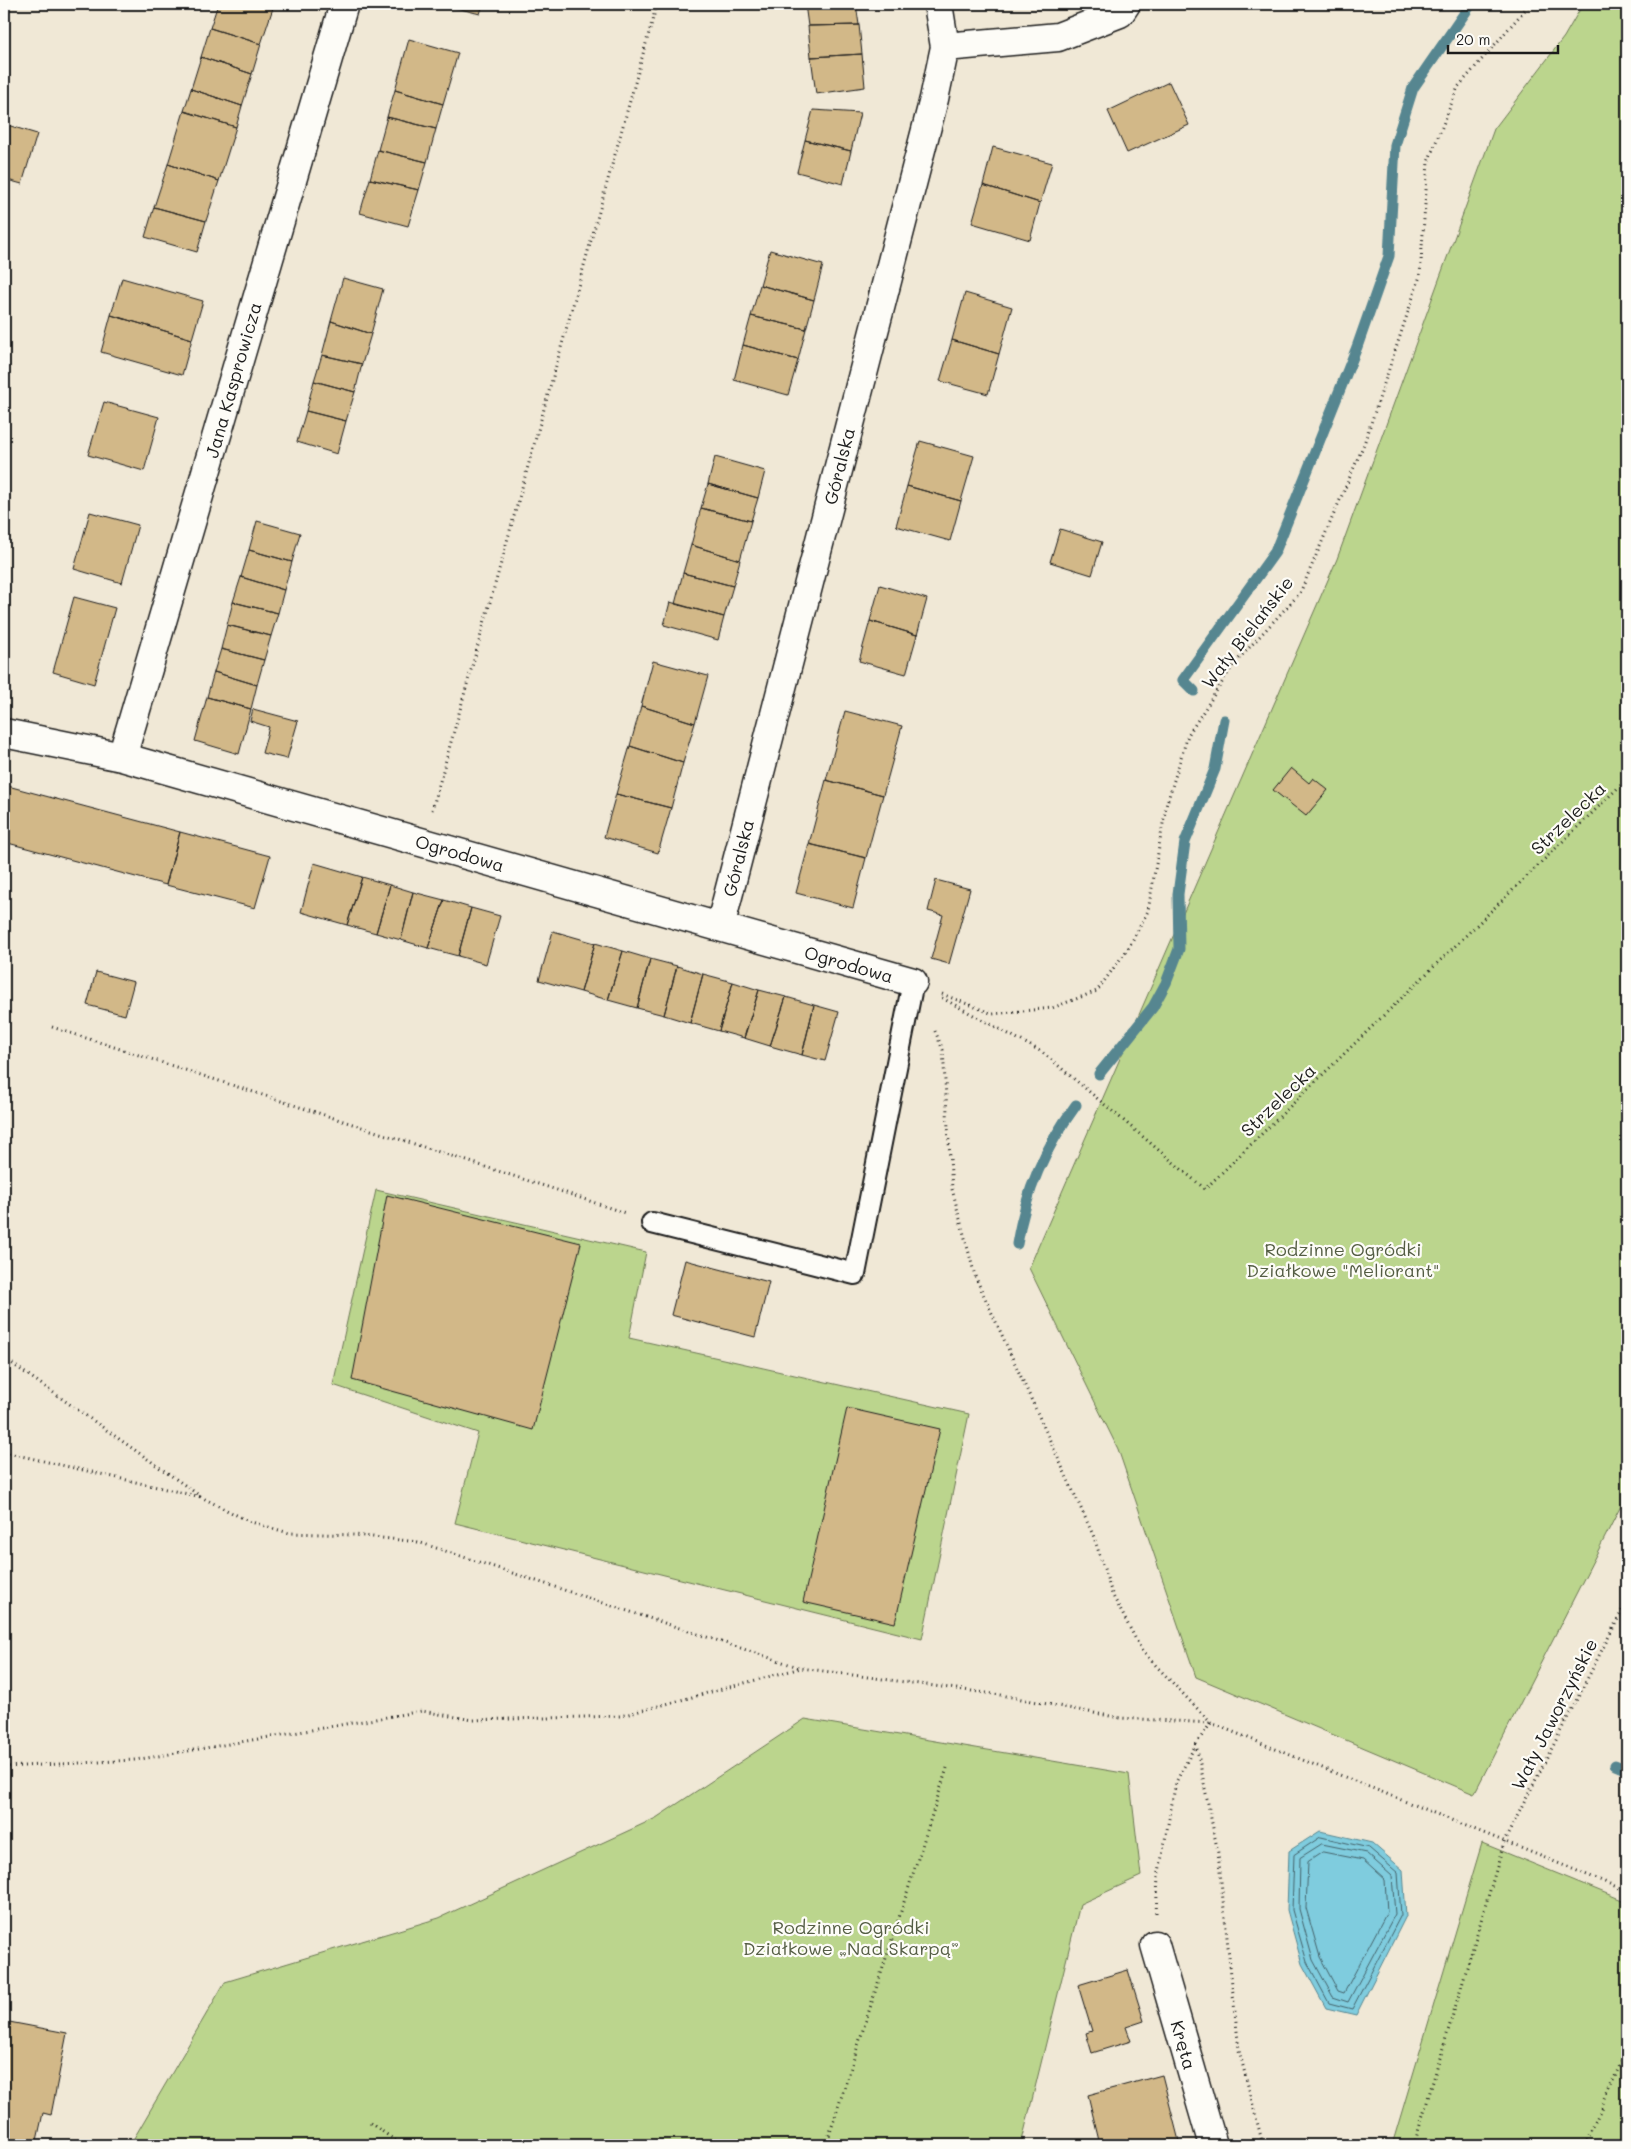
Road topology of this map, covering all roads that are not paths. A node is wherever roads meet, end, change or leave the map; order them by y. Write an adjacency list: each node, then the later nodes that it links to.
1 (344, 4): 6 (street, Jana Kasprowicza)
2 (938, 4): 4 (street, Góralska)
3 (1126, 4): 4 (street)
4 (944, 47): 7 (street, Góralska)
5 (4, 733): 6 (street, Ogrodowa)
6 (122, 757): 7 (street, Ogrodowa)
7 (720, 927): 8 (street, Ogrodowa)
8 (913, 982): 9 (lane)
9 (652, 1223)
10 (1155, 1945): 11 (street, Kręta)
11 (1213, 2145)

